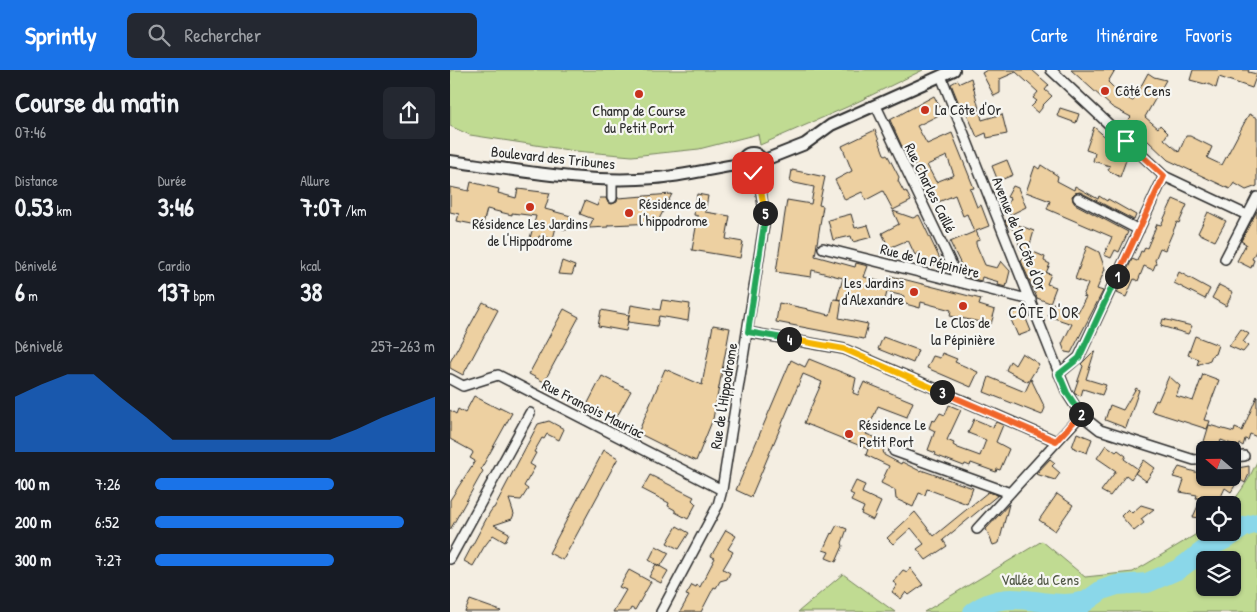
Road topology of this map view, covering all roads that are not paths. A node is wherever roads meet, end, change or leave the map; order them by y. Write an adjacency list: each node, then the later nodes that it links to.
1 (954, 70): 3 (street)
2 (1051, 70): 9 (street)
3 (941, 76): 4 (street); 19 (street, Avenue de la Côte d'Or)
4 (876, 106): 6 (street); 18 (street, Rue Charles Caillé)
5 (450, 161): 10 (street, Boulevard des Tribunes)
6 (762, 161): 7 (street); 8 (street)
7 (742, 164): 8 (street); 10 (street, Boulevard des Tribunes)
8 (756, 172): 20 (street, Rue de l'Hippodrome)
9 (1164, 176): 14 (street); 15 (street)
10 (612, 180): 12 (street)
11 (1257, 196): 14 (street)
12 (612, 198)
13 (1078, 198): 15 (street)
14 (1248, 215): 17 (street)
15 (1139, 230): 21 (street)
16 (823, 248): 18 (street, Rue de la Pépinière)
17 (1225, 259)
18 (960, 282): 19 (street, Rue de la Pépinière)
19 (1031, 300): 21 (street, Avenue de la Côte d'Or)
20 (748, 332): 25 (street); 30 (street, Rue de l'Hippodrome)
21 (1059, 374): 24 (street, Avenue de la Côte d'Or)
22 (450, 379): 30 (street, Rue François Mauriac)
23 (530, 413): 33 (street)
24 (1081, 415): 25 (street); 29 (street, Avenue de la Côte d'Or)
25 (1056, 441): 31 (street)
26 (894, 451): 31 (street)
27 (1241, 456): 28 (street)
28 (1244, 456)
29 (1196, 460)
30 (722, 490): 34 (street, Rue de l'Hippodrome)
31 (1010, 493): 32 (street)
32 (977, 529)
33 (450, 559)
34 (661, 612)

